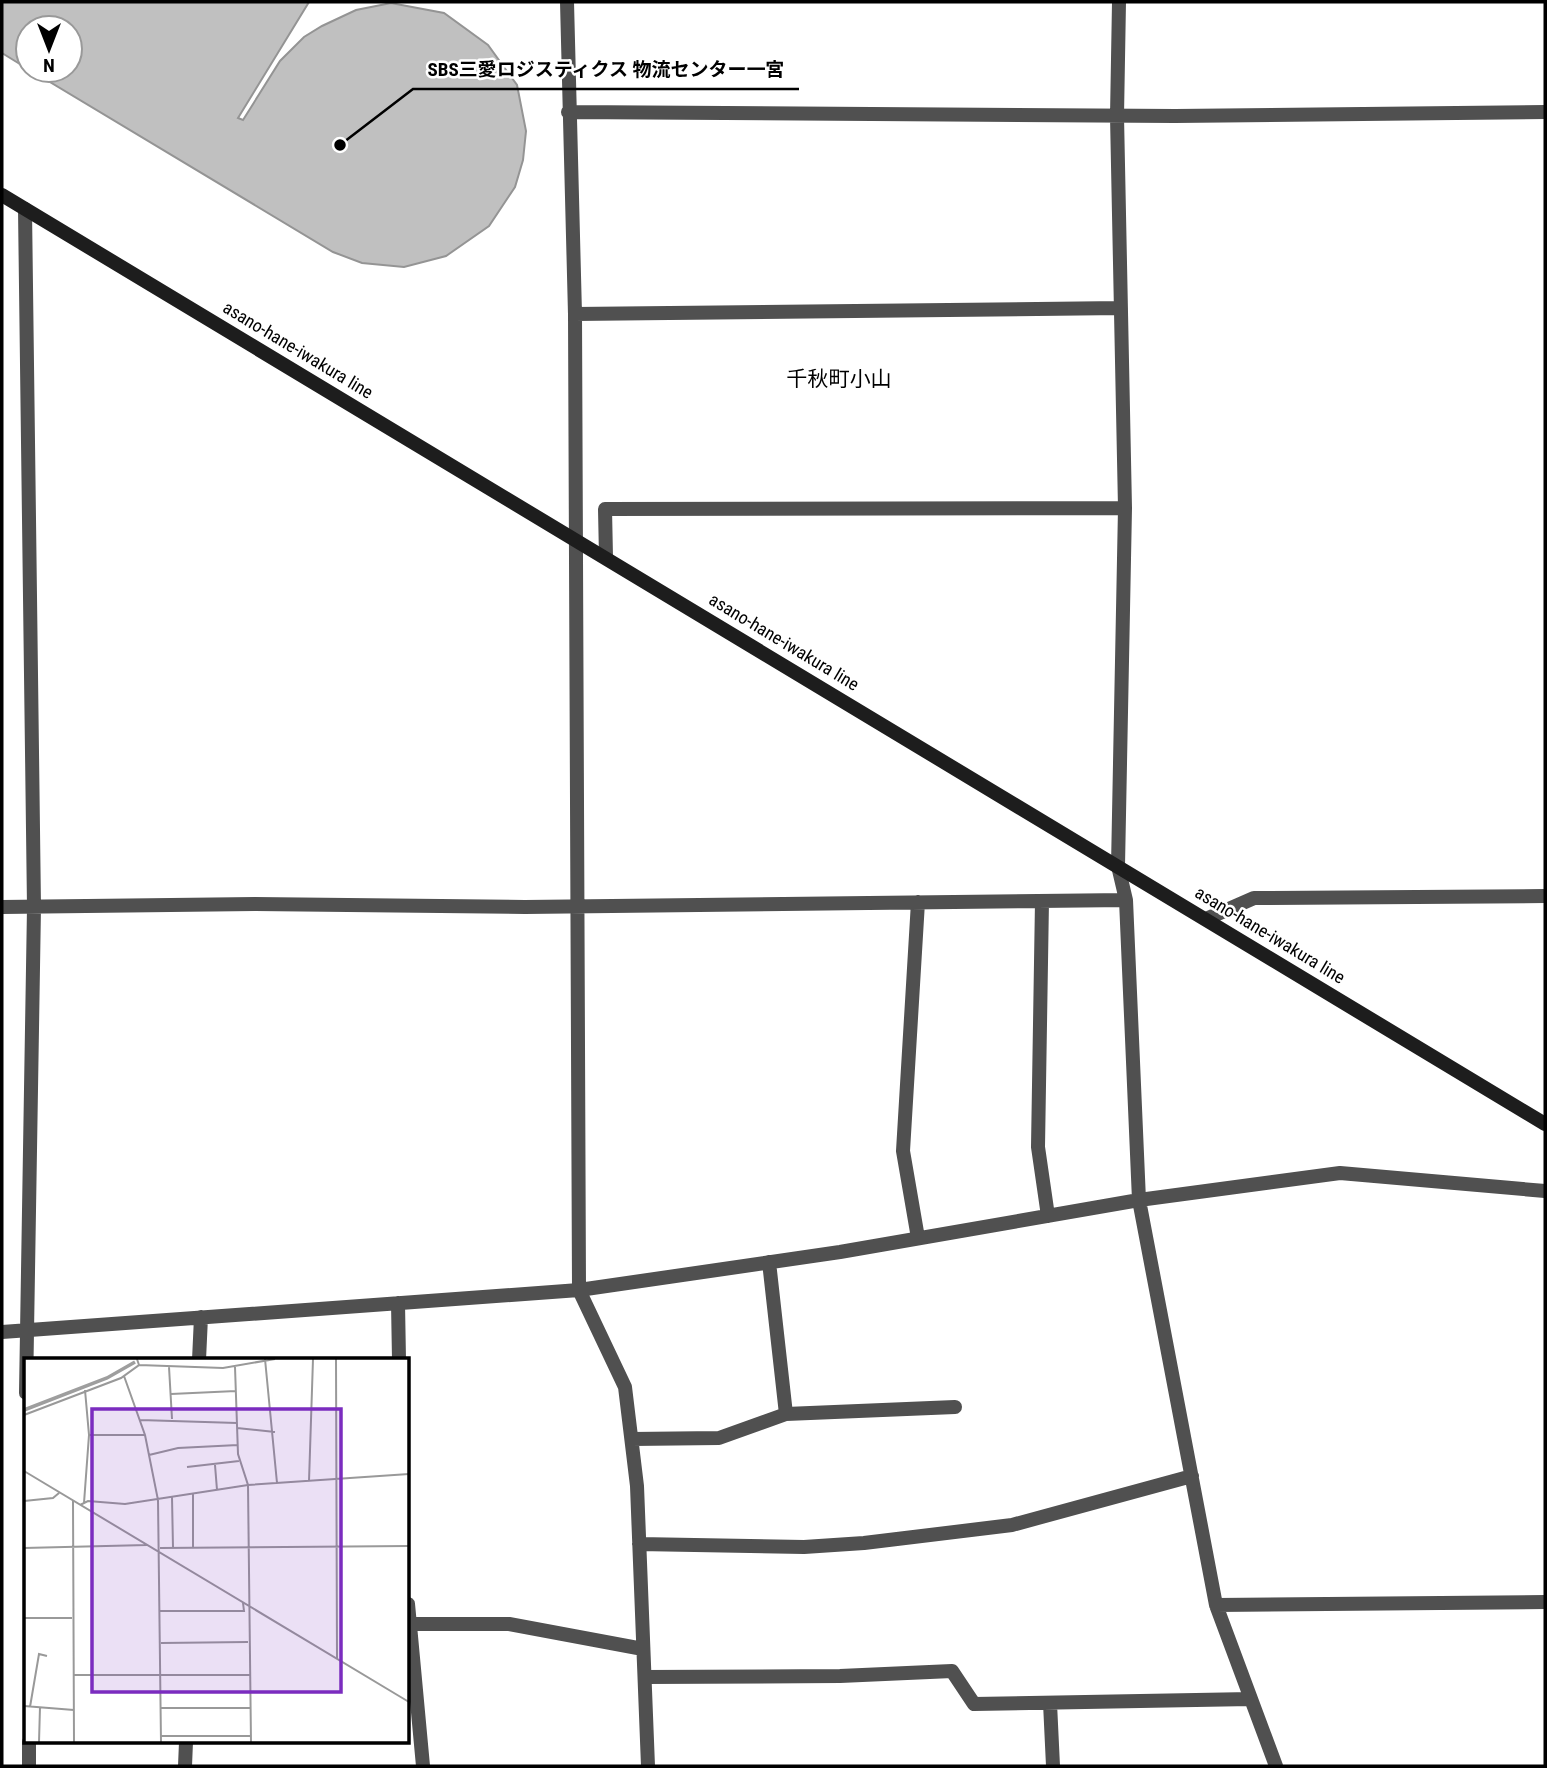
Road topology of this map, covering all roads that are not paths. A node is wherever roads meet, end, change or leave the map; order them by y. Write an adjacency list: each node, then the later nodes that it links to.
1 (566, 2): 3 (street)
2 (1119, 2): 5 (street)
3 (568, 112): 5 (street); 9 (street)
4 (1545, 112): 5 (street)
5 (1117, 116): 8 (street)
6 (2, 195): 7 (main road, asano-hane-iwakura line)
7 (25, 209): 11 (main road, asano-hane-iwakura line); 20 (street)
8 (1121, 308): 9 (street); 10 (street)
9 (575, 314): 11 (street)
10 (1125, 508): 12 (street); 13 (street)
11 (576, 540): 12 (main road, asano-hane-iwakura line); 18 (street)
12 (606, 557): 13 (main road, asano-hane-iwakura line)
13 (1118, 866): 15 (street); 21 (main road, asano-hane-iwakura line)
14 (1545, 896): 21 (street)
15 (1126, 900): 16 (street); 24 (street)
16 (1042, 901): 17 (street); 25 (street)
17 (918, 902): 18 (street); 26 (street)
18 (577, 906): 20 (street); 28 (street)
19 (2, 907): 20 (street)
20 (34, 907): 31 (street)
21 (1206, 919): 22 (main road, asano-hane-iwakura line)
22 (1545, 1124)
23 (1545, 1191): 24 (street)
24 (1139, 1200): 25 (street); 39 (street)
25 (1048, 1216): 26 (street)
26 (918, 1238): 27 (street)
27 (769, 1262): 28 (street); 37 (street)
28 (579, 1290): 29 (street); 38 (street)
29 (398, 1303): 30 (street); 35 (street)
30 (201, 1317): 31 (street); 34 (street)
31 (26, 1330): 32 (street); 33 (street)
32 (2, 1332)
33 (26, 1358)
34 (199, 1358)
35 (399, 1358)
36 (955, 1407): 37 (street)
37 (786, 1414): 38 (street)
38 (632, 1440): 40 (street)
39 (1192, 1476): 40 (street); 42 (street)
40 (639, 1544): 44 (street)
41 (1545, 1602): 42 (street)
42 (1216, 1605): 46 (street)
43 (410, 1624): 44 (street); 52 (street)
44 (643, 1649): 45 (street)
45 (645, 1677): 47 (street); 53 (street)
46 (1251, 1699): 47 (street); 55 (street)
47 (1050, 1703): 54 (street)
48 (29, 1744): 50 (street)
49 (186, 1744): 51 (street)
50 (29, 1766)
51 (186, 1766)
52 (423, 1766)
53 (648, 1766)
54 (1053, 1766)
55 (1276, 1766)

